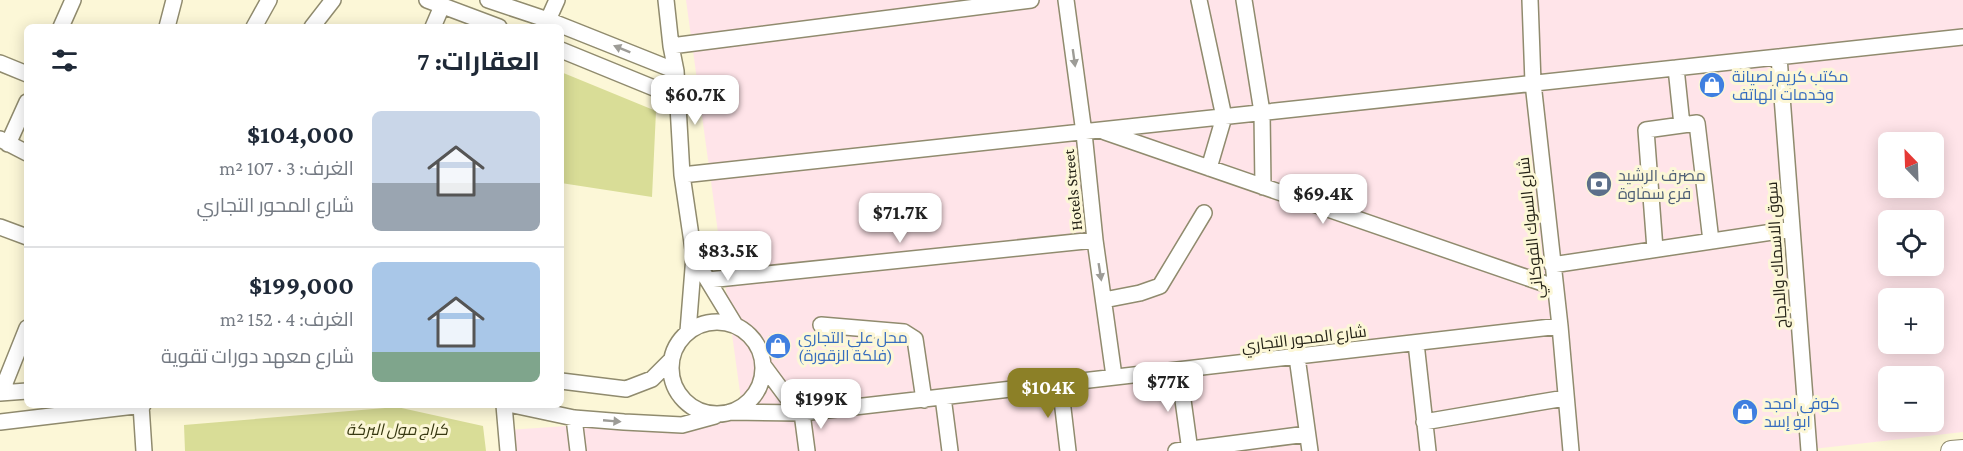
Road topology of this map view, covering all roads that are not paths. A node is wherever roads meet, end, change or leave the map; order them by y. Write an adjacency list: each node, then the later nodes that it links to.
1 (73, 0): 16 (street)
2 (174, 0): 17 (street)
3 (269, 0): 18 (street)
4 (333, 0): 19 (street)
5 (427, 0): 14 (street)
6 (488, 0): 15 (street)
7 (557, 0): 15 (street)
8 (666, 0): 25 (street)
9 (1031, 0): 25 (street)
10 (1066, 0): 39 (street, Hotels Street, one-way to 39)
11 (1199, 0): 36 (street)
12 (1244, 0): 35 (street)
13 (1530, 0): 32 (street, شارع السوك الفوكاني)
14 (442, 6): 20 (street); 21 (street)
15 (548, 20): 22 (street, one-way to 15)
16 (62, 24)
17 (168, 24)
18 (256, 24)
19 (314, 24)
20 (435, 24)
21 (491, 24)
22 (558, 24)
23 (564, 26): 30 (street, one-way to 23)
24 (1963, 37): 27 (street)
25 (671, 46): 30 (street)
26 (564, 51): 33 (street)
27 (1779, 57): 29 (street); 47 (street, سوق الاسماك والدجاج)
28 (0, 63): 31 (street)
29 (1676, 68): 32 (street); 37 (street)
30 (676, 70): 33 (street)
31 (24, 73)
32 (1533, 83): 35 (street); 53 (street, شارع السوك الفوكاني)
33 (676, 97): 43 (street)
34 (24, 107): 40 (street)
35 (1262, 112): 36 (street); 44 (street)
36 (1224, 117): 38 (street); 42 (street)
37 (1682, 125): 50 (street); 51 (street)
38 (1102, 132): 39 (street); 42 (street)
39 (1084, 133): 43 (street); 49 (street, Hotels Street)
40 (4, 142): 41 (street)
41 (24, 152)
42 (1209, 168): 44 (street)
43 (682, 175): 52 (street)
44 (1263, 187): 55 (street)
45 (1204, 213): 56 (street)
46 (0, 227): 48 (street)
47 (1791, 229): 50 (street); 96 (street, سوق الاسماك والدجاج)
48 (24, 236)
49 (1095, 240): 54 (street); 56 (street, Hotels Street, one-way to 56)
50 (1711, 241): 51 (street)
51 (1655, 249): 53 (street)
52 (694, 256): 54 (street); 60 (street)
53 (1552, 265): 55 (street, شارع السوك الفوكاني)
54 (708, 280): 57 (street)
55 (1554, 287): 59 (street, شارع السوك الفوكاني)
56 (1104, 300): 67 (street, Hotels Street)
57 (735, 325): 60 (street); 65 (street)
58 (820, 325): 74 (street)
59 (1560, 326): 62 (street, شارع المحور التجاري); 73 (street, شارع السوك الفوكاني)
60 (688, 331): 64 (street)
61 (24, 335): 71 (street)
62 (1416, 343): 63 (street, شارع المحور التجاري); 83 (street)
63 (1297, 357): 66 (street, شارع المحور التجاري); 84 (street)
64 (670, 360): 68 (street); 80 (street)
65 (764, 365): 79 (street); 80 (street)
66 (1179, 371): 67 (street, شارع المحور التجاري); 85 (street)
67 (1114, 376): 69 (street, شارع المحور التجاري)
68 (564, 381)
69 (1060, 383): 72 (street, شارع المحور التجاري); 92 (street)
70 (24, 391): 71 (street)
71 (0, 393)
72 (943, 398): 74 (street, شارع المحور التجاري); 91 (street)
73 (1565, 398): 83 (street); 95 (street, شارع السوك الفوكاني)
74 (924, 400): 79 (street, شارع المحور التجاري)
75 (117, 408): 82 (street)
76 (142, 408): 87 (street)
77 (504, 408): 88 (street)
78 (527, 408): 81 (street)
79 (802, 413): 80 (street, شارع المحور التجاري); 90 (street)
80 (724, 414): 81 (street, one-way to 80)
81 (574, 418): 89 (street)
82 (0, 422)
83 (1424, 422): 94 (street)
84 (1307, 434): 85 (street); 93 (street)
85 (1185, 450)
86 (1963, 450): 97 (main road)
87 (144, 451)
88 (508, 451)
89 (578, 451)
90 (807, 451)
91 (950, 451)
92 (1068, 451)
93 (1310, 451)
94 (1428, 451)
95 (1571, 451)
96 (1809, 451)
97 (1951, 451)

